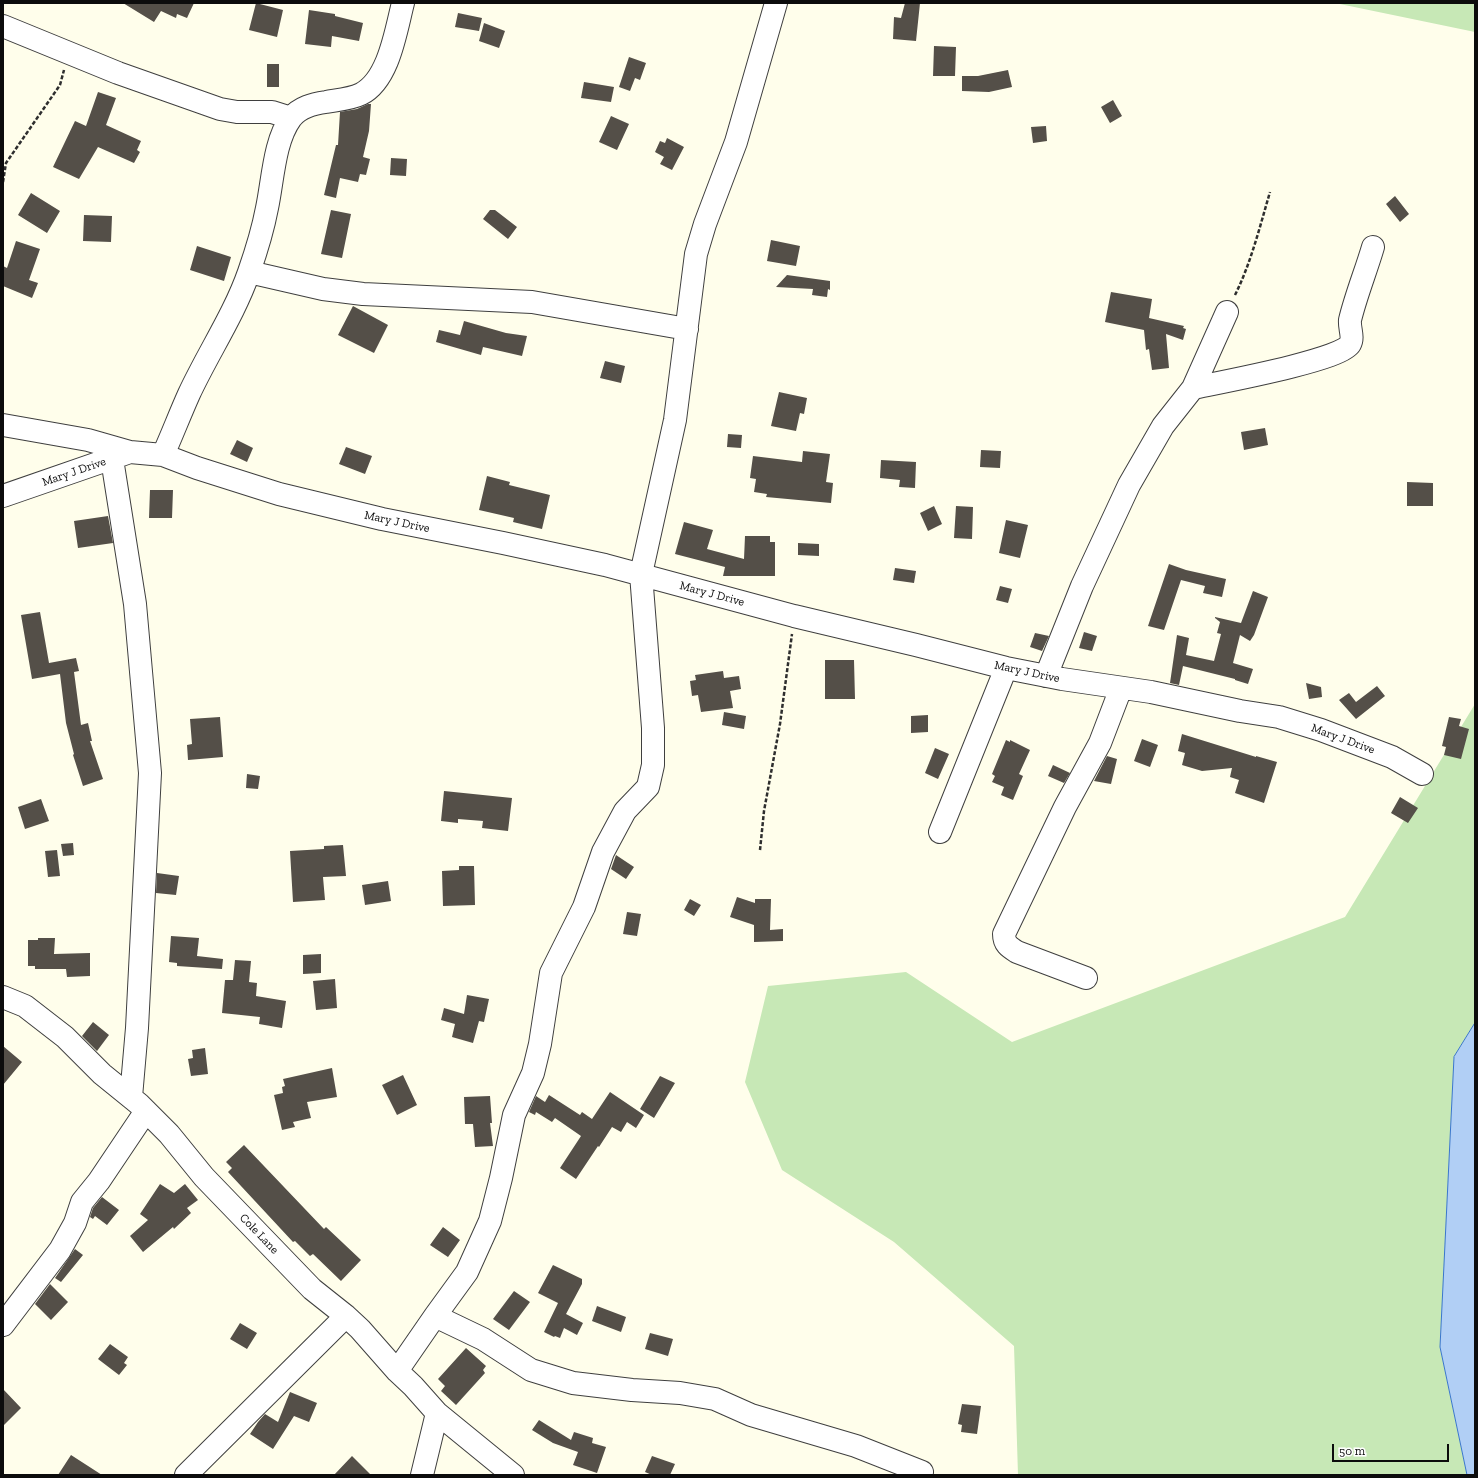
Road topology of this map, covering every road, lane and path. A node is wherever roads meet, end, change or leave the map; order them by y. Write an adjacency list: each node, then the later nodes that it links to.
1 (403, 3): 5 (street)
2 (776, 3): 11 (street)
3 (3, 26): 4 (street)
4 (69, 52): 5 (street); 6 (path)
5 (291, 118): 9 (street)
6 (3, 182)
7 (1270, 192): 10 (path)
8 (1373, 247): 12 (street)
9 (249, 272): 11 (street); 14 (street)
10 (1227, 312): 12 (street)
11 (687, 329): 17 (street)
12 (1193, 388): 20 (street)
13 (3, 425): 15 (street)
14 (163, 455): 15 (street, Mary J Drive); 17 (street, Mary J Drive)
15 (121, 456): 16 (street, Mary J Drive); 27 (street)
16 (3, 496)
17 (641, 574): 18 (street, Mary J Drive); 29 (street)
18 (794, 616): 19 (street, Mary J Drive); 24 (path)
19 (1006, 668): 20 (street, Mary J Drive); 23 (street)
20 (1046, 676): 21 (street, Mary J Drive)
21 (1121, 688): 22 (street, Mary J Drive); 25 (street)
22 (1422, 774)
23 (940, 832)
24 (760, 850)
25 (1086, 978)
26 (3, 997): 27 (street, Cole Lane)
27 (138, 1104): 28 (street, Cole Lane); 30 (street)
28 (346, 1316): 31 (street, Cole Lane); 34 (street)
29 (435, 1316): 31 (street); 33 (street)
30 (3, 1326)
31 (397, 1371): 32 (street, Cole Lane)
32 (437, 1413): 35 (street); 36 (street, Cole Lane)
33 (922, 1472)
34 (186, 1475)
35 (422, 1475)
36 (513, 1475)

